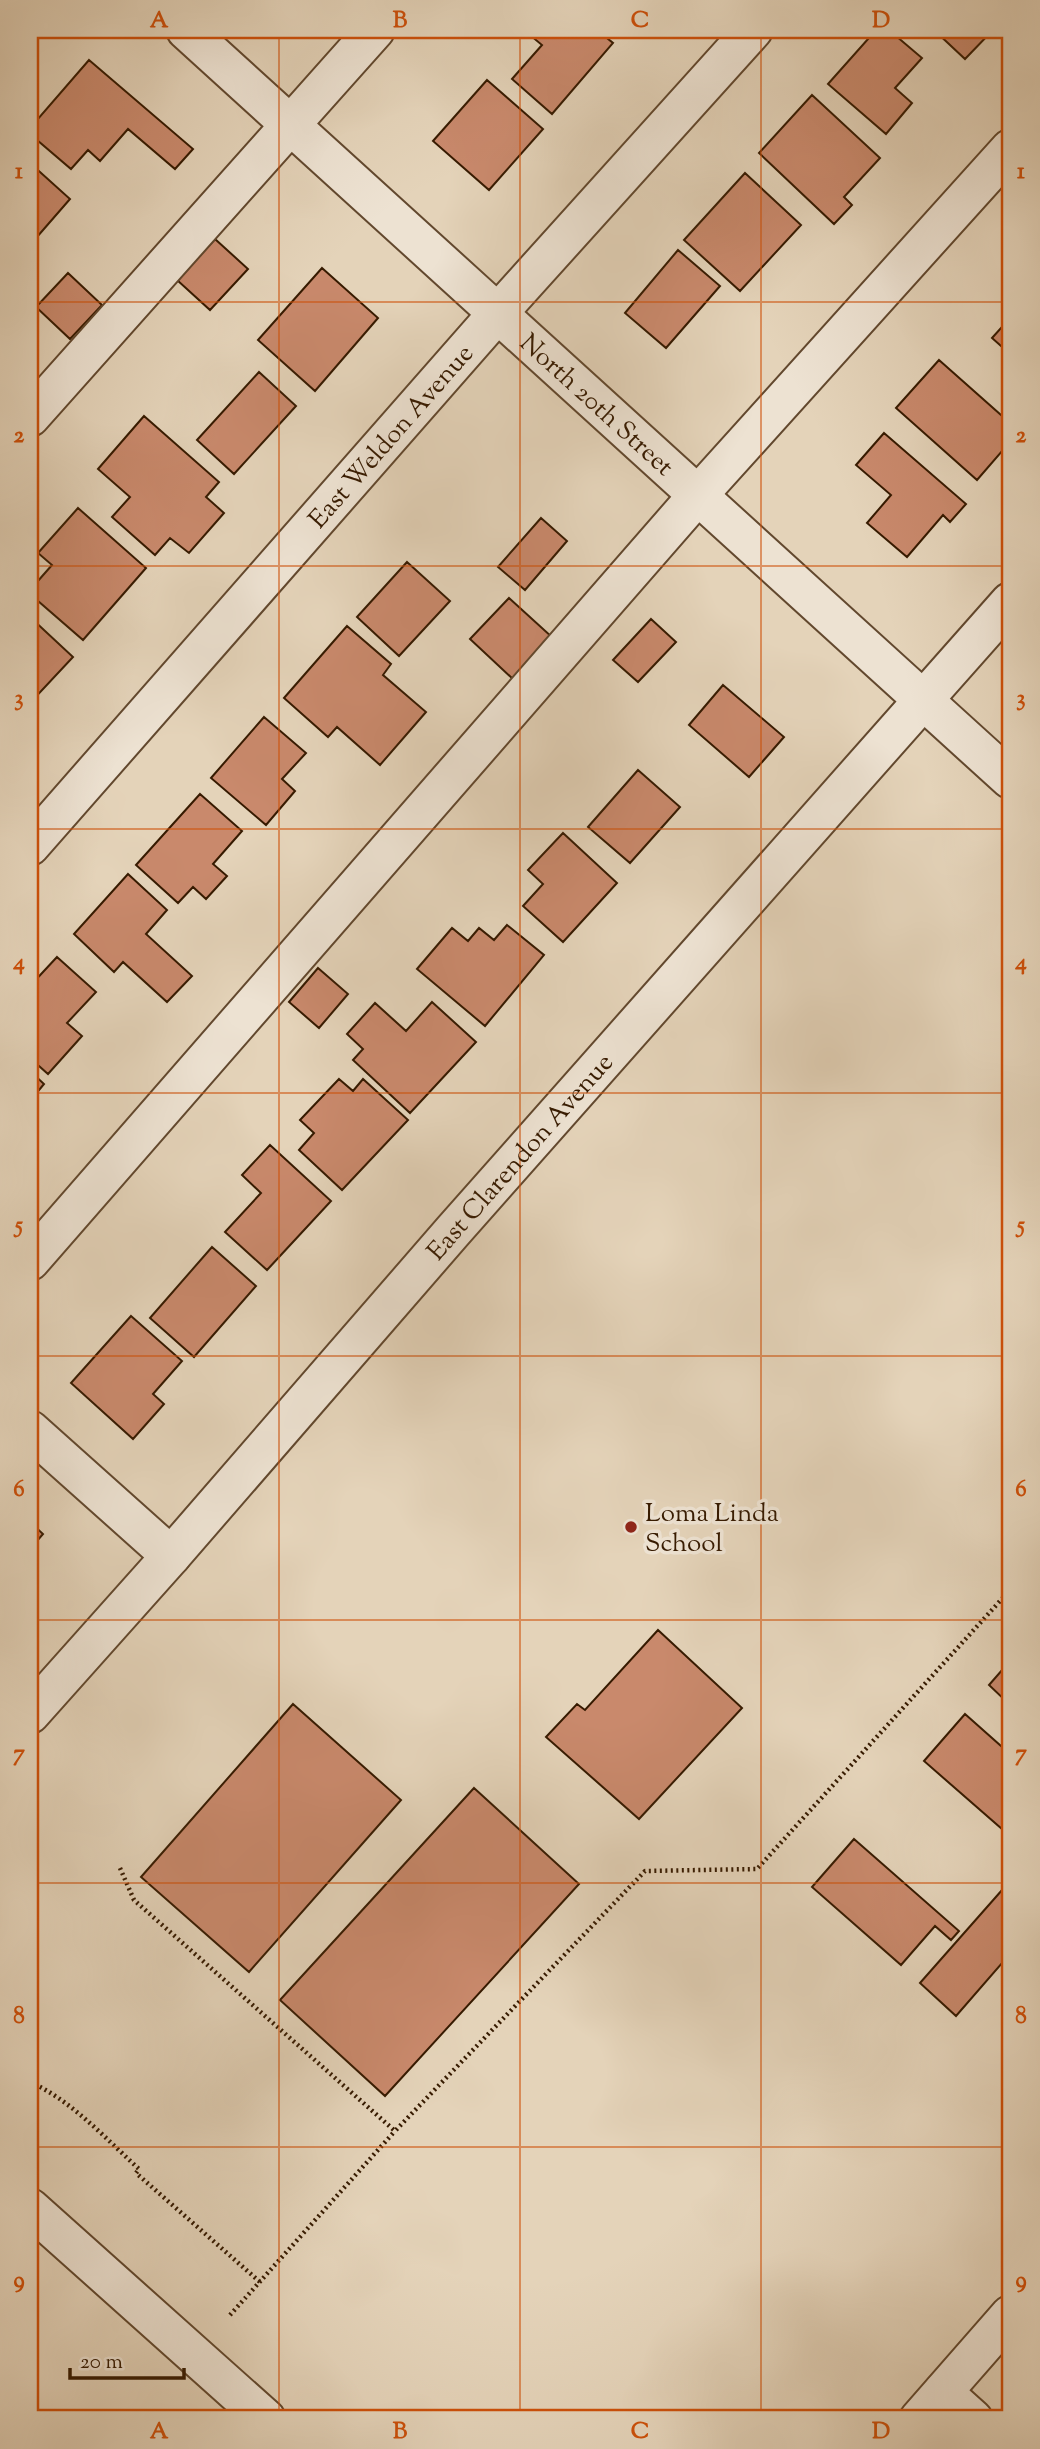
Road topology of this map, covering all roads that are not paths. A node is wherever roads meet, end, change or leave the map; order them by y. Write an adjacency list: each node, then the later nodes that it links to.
1 (186, 30): 4 (street, North 20th Street)
2 (375, 30): 4 (street)
3 (753, 30): 6 (street, East Weldon Avenue)
4 (291, 124): 6 (street, North 20th Street); 7 (street)
5 (1010, 149): 8 (street)
6 (497, 314): 8 (street, North 20th Street); 12 (street, East Weldon Avenue)
7 (30, 417)
8 (698, 495): 10 (street, North 20th Street); 13 (street)
9 (1010, 602): 10 (street, East Clarendon Avenue)
10 (923, 701): 11 (street, North 20th Street); 15 (street, East Clarendon Avenue)
11 (1010, 779)
12 (30, 846)
13 (30, 1261)
14 (30, 1430): 15 (street)
15 (171, 1556): 16 (street, East Clarendon Avenue)
16 (30, 1714)
17 (30, 2208): 20 (street)
18 (1010, 2315): 19 (street)
19 (931, 2406): 21 (street)
20 (266, 2419)
21 (973, 2419)

